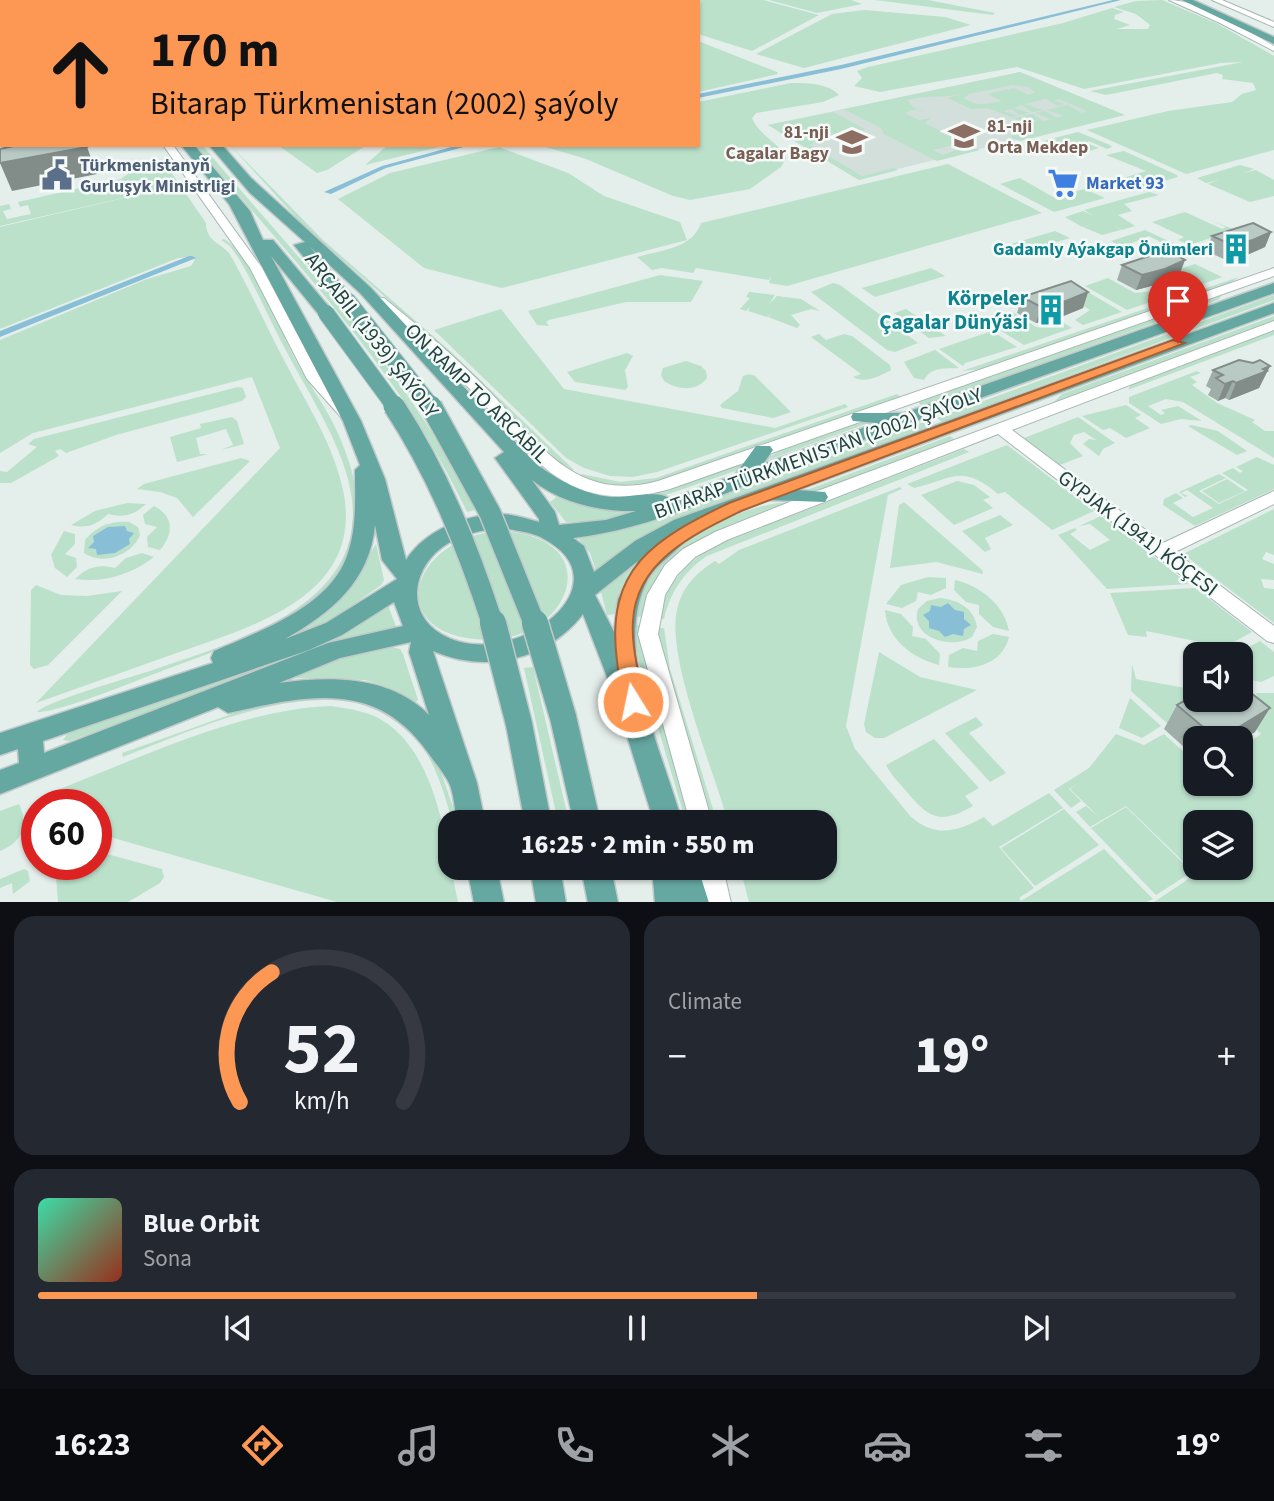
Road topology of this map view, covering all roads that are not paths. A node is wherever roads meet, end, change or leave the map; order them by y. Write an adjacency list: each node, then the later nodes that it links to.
1 (1173, 0): 8 (street)
2 (1186, 0): 7 (main road)
3 (1203, 0): 6 (main road)
4 (1216, 0): 5 (street)
5 (1274, 25)
6 (1274, 32)
7 (1274, 41)
8 (1274, 49)
9 (169, 147): 24 (street)
10 (189, 147): 12 (main road, ARÇABIL (1939) ŞAÝOLY)
11 (217, 147): 15 (main road)
12 (236, 204): 24 (main road); 49 (main road, ARÇABIL (1939) ŞAÝOLY, bridge)
13 (1274, 272): 16 (street)
14 (1274, 288): 16 (main road, BITARAP TÜRKMENISTAN (2002) ŞAÝOLY)
15 (356, 295): 19 (main road); 27 (street, ON RAMP TO ARCABIL); 50 (main road, ARÇABIL (1939) ŞAÝOLY, bridge)
16 (1229, 296): 22 (street); 23 (main road, BITARAP TÜRKMENISTAN (2002) ŞAÝOLY)
17 (1274, 308): 20 (main road, BITARAP TÜRKMENISTAN (2002) ŞAÝOLY)
18 (1274, 326): 21 (street)
19 (456, 387): 28 (main road); 33 (main road)
20 (1049, 391): 21 (main road); 29 (main road, BITARAP TÜRKMENISTAN (2002) ŞAÝOLY)
21 (1042, 414): 25 (street)
22 (860, 417): 23 (main road); 27 (street)
23 (914, 417): 28 (main road, BITARAP TÜRKMENISTAN (2002) ŞAÝOLY)
24 (352, 421): 26 (main road)
25 (1001, 429): 30 (street); 34 (street, GYPJAK (1941) KÖÇESI)
26 (366, 450): 35 (main road); 39 (main road)
27 (763, 450): 28 (main road)
28 (744, 479): 33 (main road, BITARAP TÜRKMENISTAN (2002) ŞAÝOLY)
29 (766, 496): 30 (main road); 32 (main road, BITARAP TÜRKMENISTAN (2002) ŞAÝOLY)
30 (818, 497): 53 (street)
31 (1274, 497): 34 (street)
32 (735, 507): 36 (main road, BITARAP TÜRKMENISTAN (2002) ŞAÝOLY); 40 (main road)
33 (552, 532): 35 (main road); 36 (main road)
34 (1161, 551): 38 (street, GYPJAK (1941) KÖÇESI)
35 (406, 580): 37 (main road); 39 (main road)
36 (584, 594): 37 (main road); 40 (main road)
37 (423, 633): 41 (main road); 46 (main road)
38 (1274, 636)
39 (123, 702): 42 (main road)
40 (638, 728): 47 (main road)
41 (126, 733): 44 (main road); 46 (main road)
42 (29, 734): 43 (main road); 44 (main road)
43 (0, 744)
44 (33, 769): 45 (main road)
45 (0, 782)
46 (463, 783): 48 (main road)
47 (657, 787): 51 (main road); 52 (main road)
48 (469, 810)
49 (535, 810)
50 (585, 810)
51 (660, 810)
52 (664, 810)
53 (697, 810)
54 (484, 880): 60 (main road)
55 (547, 880): 61 (main road)
56 (598, 880): 62 (main road)
57 (668, 880): 63 (main road)
58 (687, 880): 64 (main road)
59 (714, 880): 65 (street)
60 (489, 902)
61 (551, 902)
62 (603, 902)
63 (670, 902)
64 (694, 902)
65 (719, 902)

